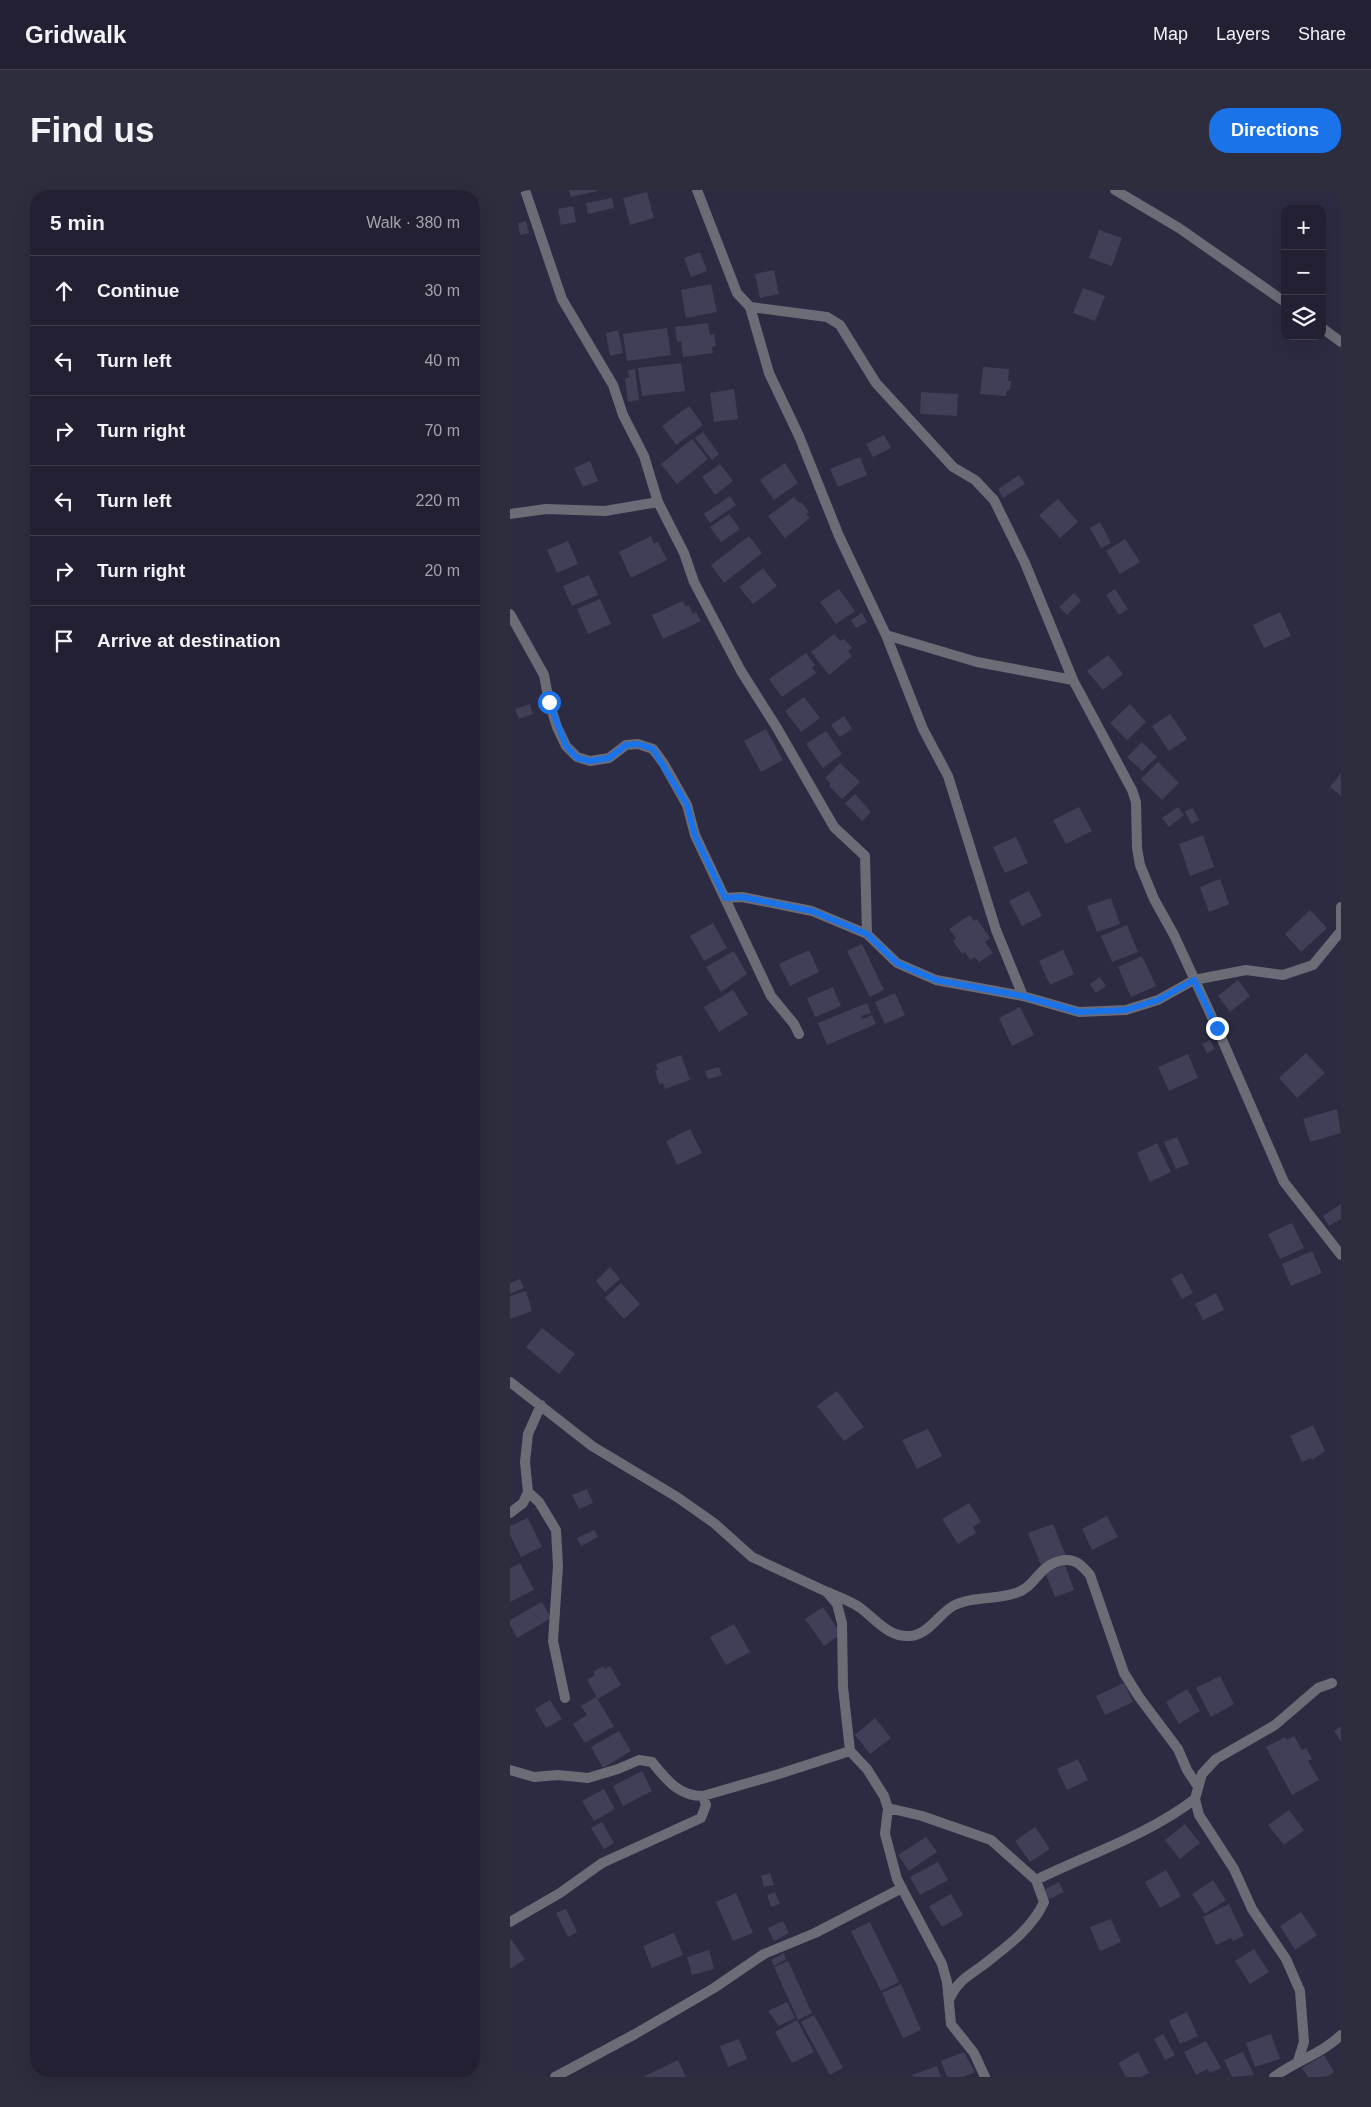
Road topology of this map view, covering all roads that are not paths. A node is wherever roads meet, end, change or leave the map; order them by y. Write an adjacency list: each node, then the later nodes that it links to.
1 (525, 190): 8 (street)
2 (697, 190): 5 (street)
3 (1115, 190): 4 (street)
4 (1281, 299)
5 (750, 307): 11 (street); 12 (street)
6 (1326, 331): 7 (street)
7 (1341, 342)
8 (658, 502): 9 (street); 15 (street)
9 (510, 514)
10 (510, 614): 13 (street)
11 (886, 636): 12 (street); 17 (street)
12 (1074, 680): 16 (street)
13 (725, 898): 15 (street); 18 (street)
14 (1341, 907): 16 (street)
15 (867, 934): 17 (street)
16 (1194, 980): 17 (street); 19 (street)
17 (1023, 996)
18 (799, 1034)
19 (1341, 1255)
20 (510, 1382): 21 (street)
21 (541, 1405): 22 (street); 24 (street)
22 (528, 1492): 23 (street); 26 (street)
23 (510, 1513)
24 (827, 1592): 27 (street); 29 (street)
25 (1332, 1683): 29 (street)
26 (565, 1698)
27 (850, 1751): 30 (street); 32 (street)
28 (510, 1770): 30 (street)
29 (1197, 1785): 31 (street)
30 (703, 1796): 35 (street)
31 (1195, 1799): 33 (street); 38 (street)
32 (888, 1808): 33 (street); 34 (street)
33 (1036, 1880): 36 (street)
34 (902, 1888): 36 (street); 39 (street)
35 (510, 1922)
36 (948, 2004): 40 (street)
37 (1341, 2035): 38 (street)
38 (1298, 2061): 41 (street)
39 (555, 2077)
40 (985, 2077)
41 (1274, 2077)

